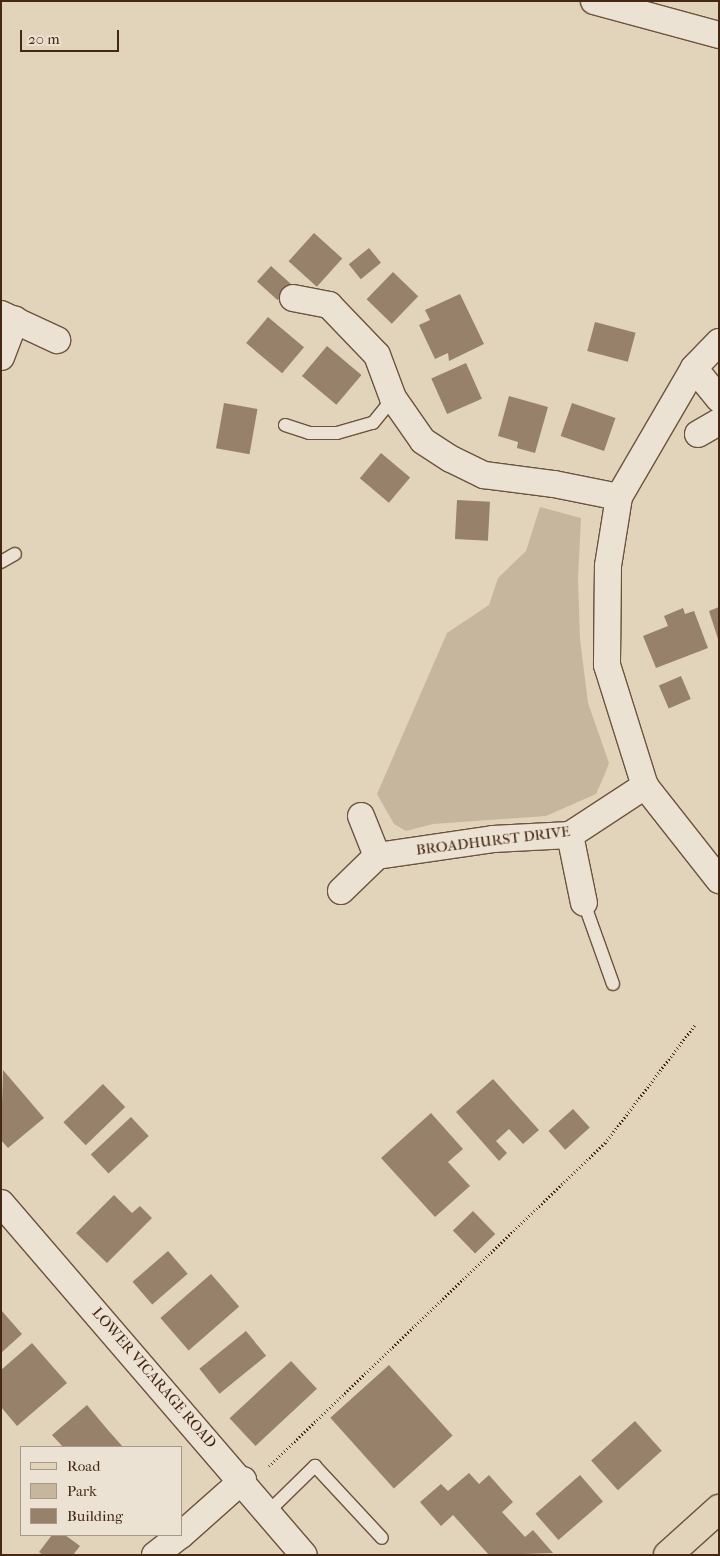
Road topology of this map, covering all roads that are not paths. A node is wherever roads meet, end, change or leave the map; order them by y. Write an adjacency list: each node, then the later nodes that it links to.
1 (594, 1): 2 (street)
2 (719, 35)
3 (293, 298): 9 (street)
4 (8, 317): 5 (street); 7 (street)
5 (57, 340)
6 (719, 342): 8 (street)
7 (1, 357)
8 (694, 368): 10 (street); 12 (street)
9 (393, 398): 11 (lane); 12 (street)
10 (719, 399)
11 (285, 425)
12 (619, 497): 15 (street)
13 (15, 554): 14 (lane)
14 (1, 562)
15 (645, 786): 17 (street, BROADHURST DRIVE); 19 (street)
16 (361, 816): 18 (street)
17 (570, 835): 18 (street, BROADHURST DRIVE); 21 (street)
18 (377, 856): 20 (street)
19 (719, 880)
20 (341, 890)
21 (584, 903): 22 (lane)
22 (613, 984)
23 (1, 1203): 24 (street, LOWER VICARAGE ROAD)
24 (245, 1483): 26 (street, LOWER VICARAGE ROAD); 27 (street)
25 (719, 1509): 32 (main road)
26 (268, 1512): 29 (lane); 31 (street, LOWER VICARAGE ROAD)
27 (182, 1534)
28 (180, 1536): 30 (street)
29 (382, 1538)
30 (155, 1555)
31 (304, 1555)
32 (668, 1555)

